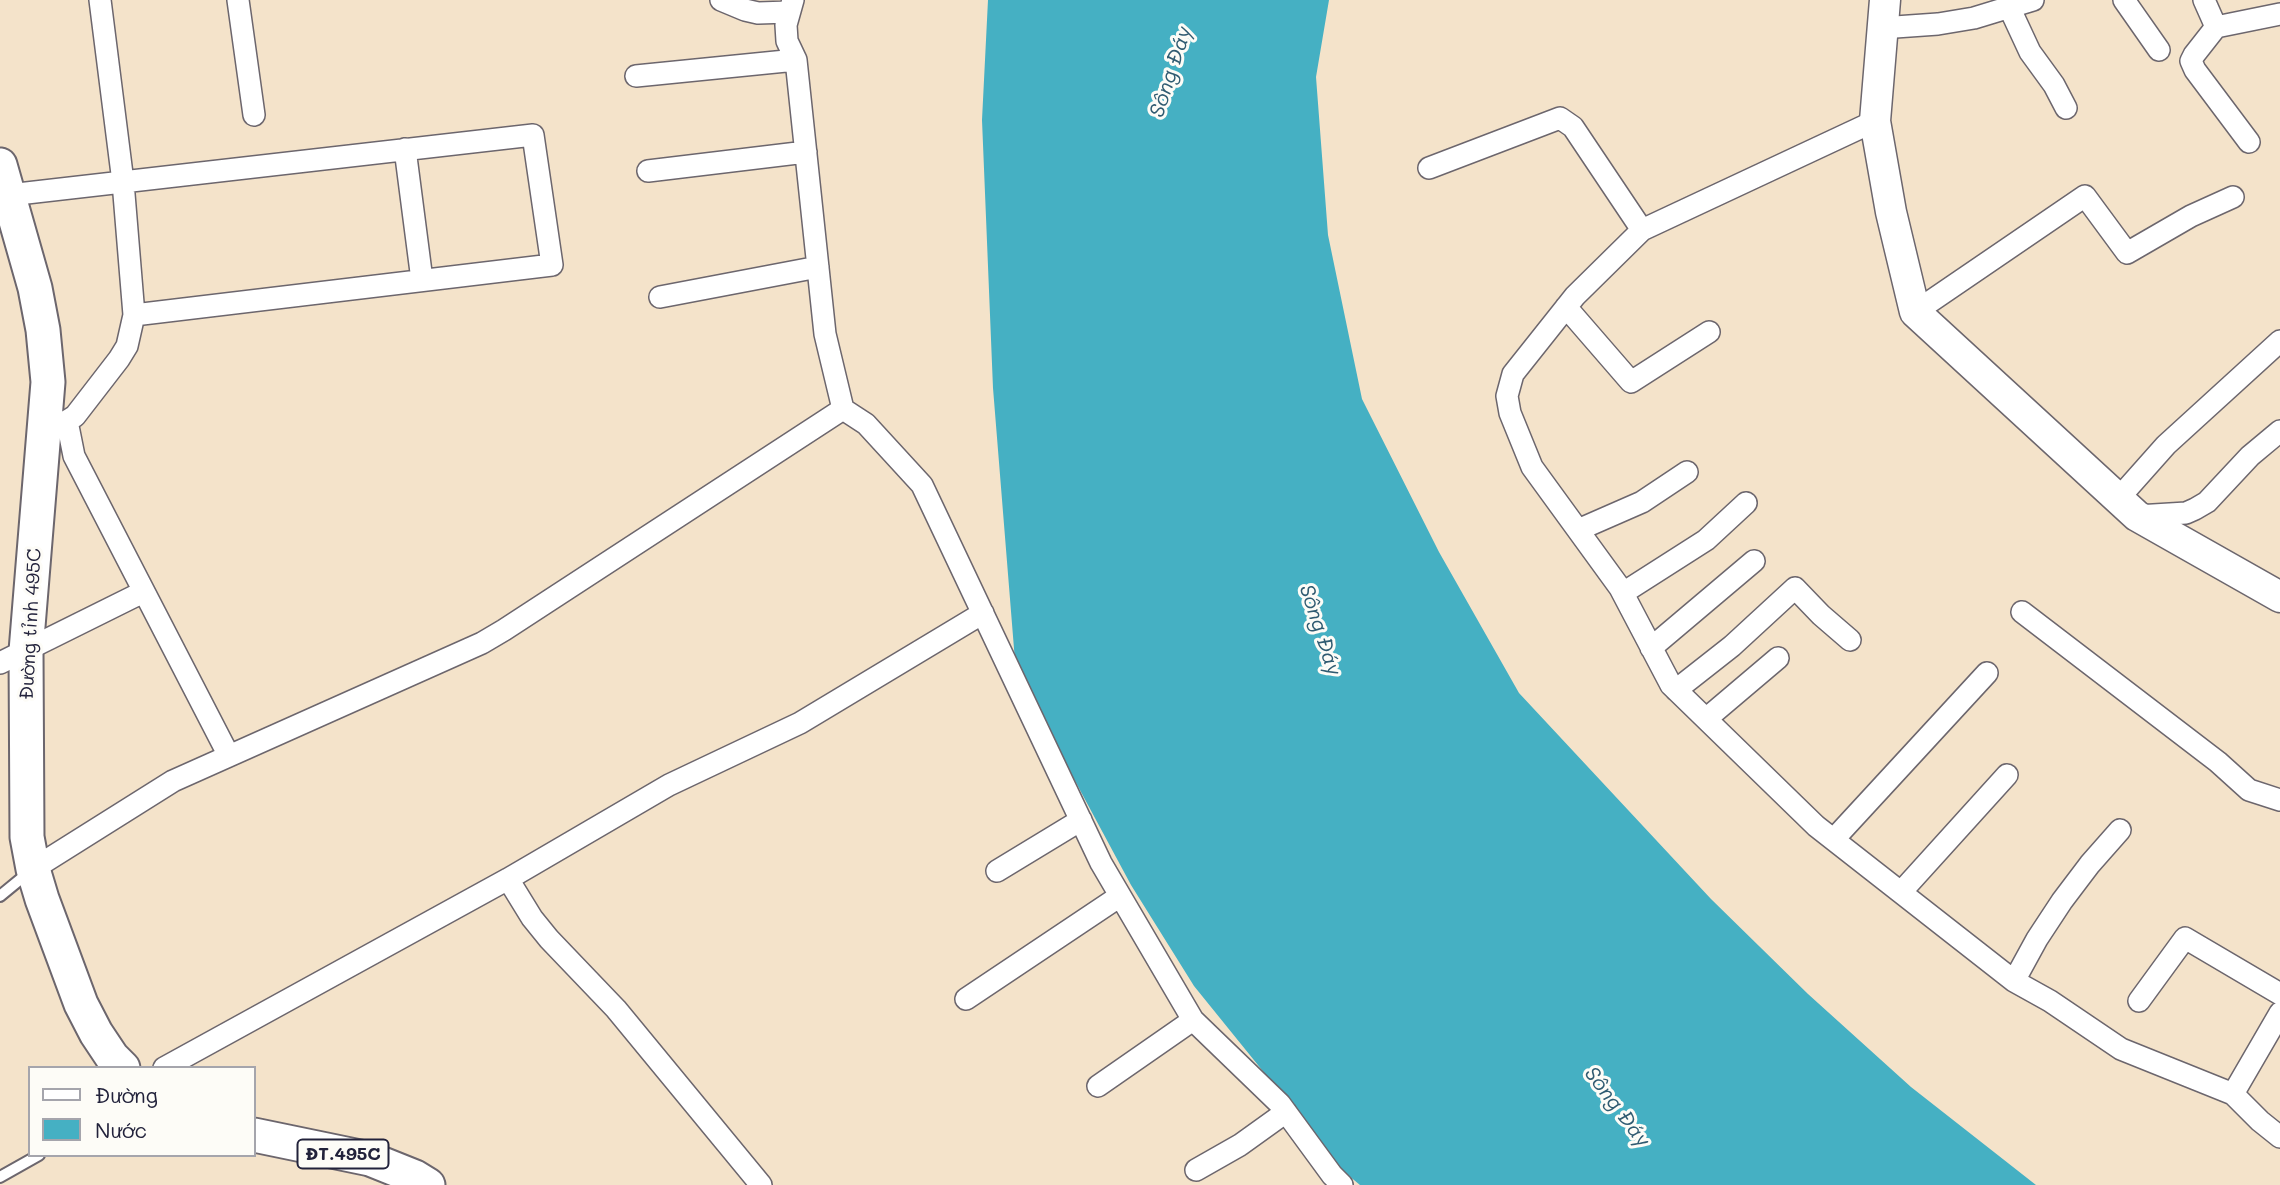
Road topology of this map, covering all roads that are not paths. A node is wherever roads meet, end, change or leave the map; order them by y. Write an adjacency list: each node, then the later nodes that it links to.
1 (100, 0): 24 (street)
2 (238, 0): 16 (street)
3 (721, 0): 7 (street)
4 (2033, 0): 8 (street)
5 (2124, 0): 12 (street)
6 (2204, 0): 11 (street)
7 (791, 6): 13 (street)
8 (2010, 9): 9 (street); 15 (street)
9 (1883, 14): 17 (main road)
10 (2280, 14): 11 (street)
11 (2216, 27): 18 (street)
12 (2159, 50)
13 (796, 61): 14 (street); 20 (street)
14 (636, 76)
15 (2066, 108)
16 (254, 115)
17 (1875, 121): 26 (street); 31 (main road)
18 (2249, 142)
19 (405, 149): 24 (street); 28 (street); 28 (street)
20 (806, 152): 22 (street); 27 (street)
21 (1429, 168): 26 (street)
22 (648, 171)
23 (4, 180): 24 (street); 36 (main road, Đường tỉnh 495C)
24 (123, 182): 32 (street)
25 (2233, 197): 31 (street)
26 (1642, 230): 30 (street)
27 (818, 267): 29 (street); 35 (street)
28 (422, 280): 32 (street)
29 (660, 298)
30 (1566, 307): 33 (street); 41 (street)
31 (1915, 312): 40 (main road)
32 (134, 315): 36 (street)
33 (1709, 332)
34 (2280, 341): 40 (street)
35 (843, 409): 47 (street); 55 (street)
36 (56, 424): 43 (street); 50 (main road, Đường tỉnh 495C)
37 (2280, 431): 40 (street)
38 (1687, 472): 41 (street)
39 (1746, 503): 44 (street)
40 (2127, 507): 45 (main road)
41 (1578, 530): 44 (street)
42 (1754, 561): 49 (street)
43 (144, 592): 50 (street); 55 (street)
44 (1623, 593): 49 (street)
45 (2280, 597)
46 (2022, 612): 57 (street)
47 (983, 613): 58 (street); 63 (street)
48 (1850, 640): 53 (street)
49 (1651, 648): 53 (street)
50 (13, 657): 61 (main road, Đường tỉnh 495C)
51 (1778, 658): 54 (street)
52 (1987, 673): 60 (street)
53 (1676, 690): 54 (street)
54 (1706, 719): 60 (street)
55 (229, 756): 61 (street)
56 (2007, 775): 64 (street)
57 (2280, 800)
58 (1081, 820): 62 (street); 66 (street)
59 (2120, 831): 67 (street)
60 (1834, 839): 64 (street)
61 (33, 869): 65 (lane); 73 (main road, Đường tỉnh 495C)
62 (997, 871)
63 (508, 879): 74 (street); 84 (street)
64 (1902, 891): 67 (street)
65 (0, 896)
66 (1120, 896): 69 (street); 72 (street)
67 (2014, 981): 76 (street)
68 (2280, 994): 70 (street)
69 (966, 999)
70 (2139, 1001)
71 (2280, 1013): 76 (street)
72 (1193, 1020): 75 (street); 77 (street)
73 (121, 1066)
74 (168, 1066)
75 (1098, 1086)
76 (2233, 1094): 79 (street)
77 (1286, 1112): 81 (street); 85 (street)
78 (256, 1135): 83 (main road, ĐT.495C)
79 (2280, 1137)
80 (35, 1157): 82 (lane)
81 (1195, 1170)
82 (0, 1177)
83 (428, 1185)
84 (761, 1185)
85 (1342, 1185)

